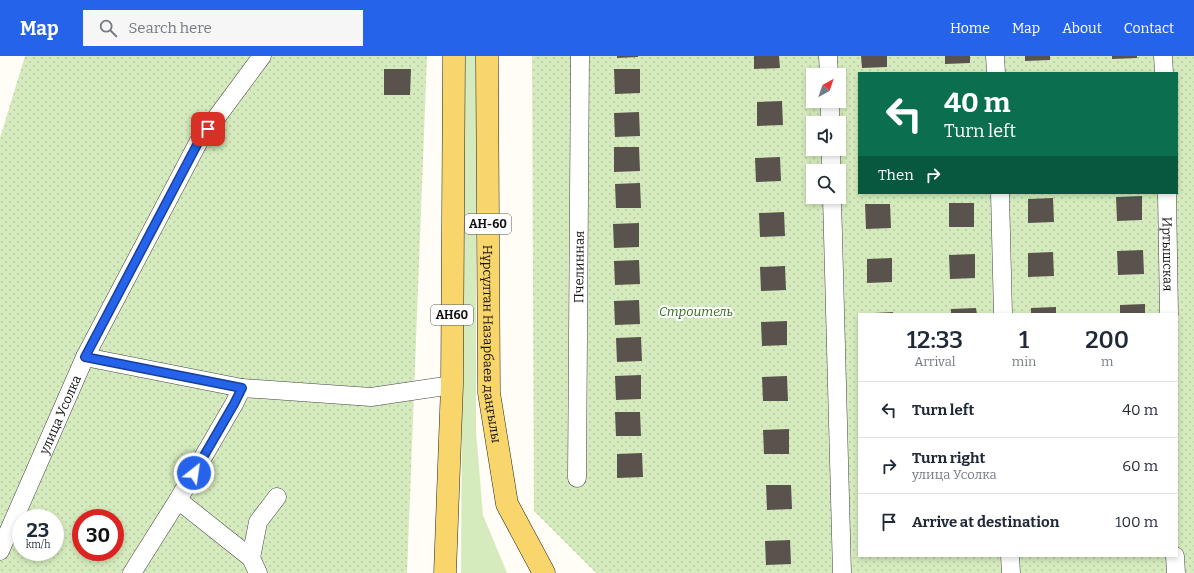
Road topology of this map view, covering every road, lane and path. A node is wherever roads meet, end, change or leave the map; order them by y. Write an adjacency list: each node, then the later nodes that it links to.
1 (262, 56): 16 (street, улица Усолка)
2 (454, 56): 17 (main road, АН60)
3 (487, 56): 28 (main road, Нұрсұлтан Назарбаев даңғылы / АН-60)
4 (580, 56): 19 (street, Пчелинная)
5 (828, 56): 8 (street)
6 (995, 56): 9 (street)
7 (1163, 56): 10 (street)
8 (829, 68)
9 (996, 72)
10 (1164, 72)
11 (1000, 194): 14 (street)
12 (1166, 194): 15 (street, Иртышская)
13 (832, 204): 29 (street)
14 (1003, 313)
15 (1169, 313)
16 (85, 357): 18 (street); 22 (street, улица Усолка)
17 (452, 385): 18 (street); 27 (main road, АН60)
18 (242, 388): 21 (street)
19 (576, 478)
20 (277, 497): 25 (street)
21 (178, 500): 25 (street); 26 (street)
22 (0, 551)
23 (1010, 557): 30 (street)
24 (1175, 557): 31 (street)
25 (254, 565)
26 (132, 573)
27 (445, 573)
28 (544, 573)
29 (842, 573)
30 (1011, 573)
31 (1176, 573)

